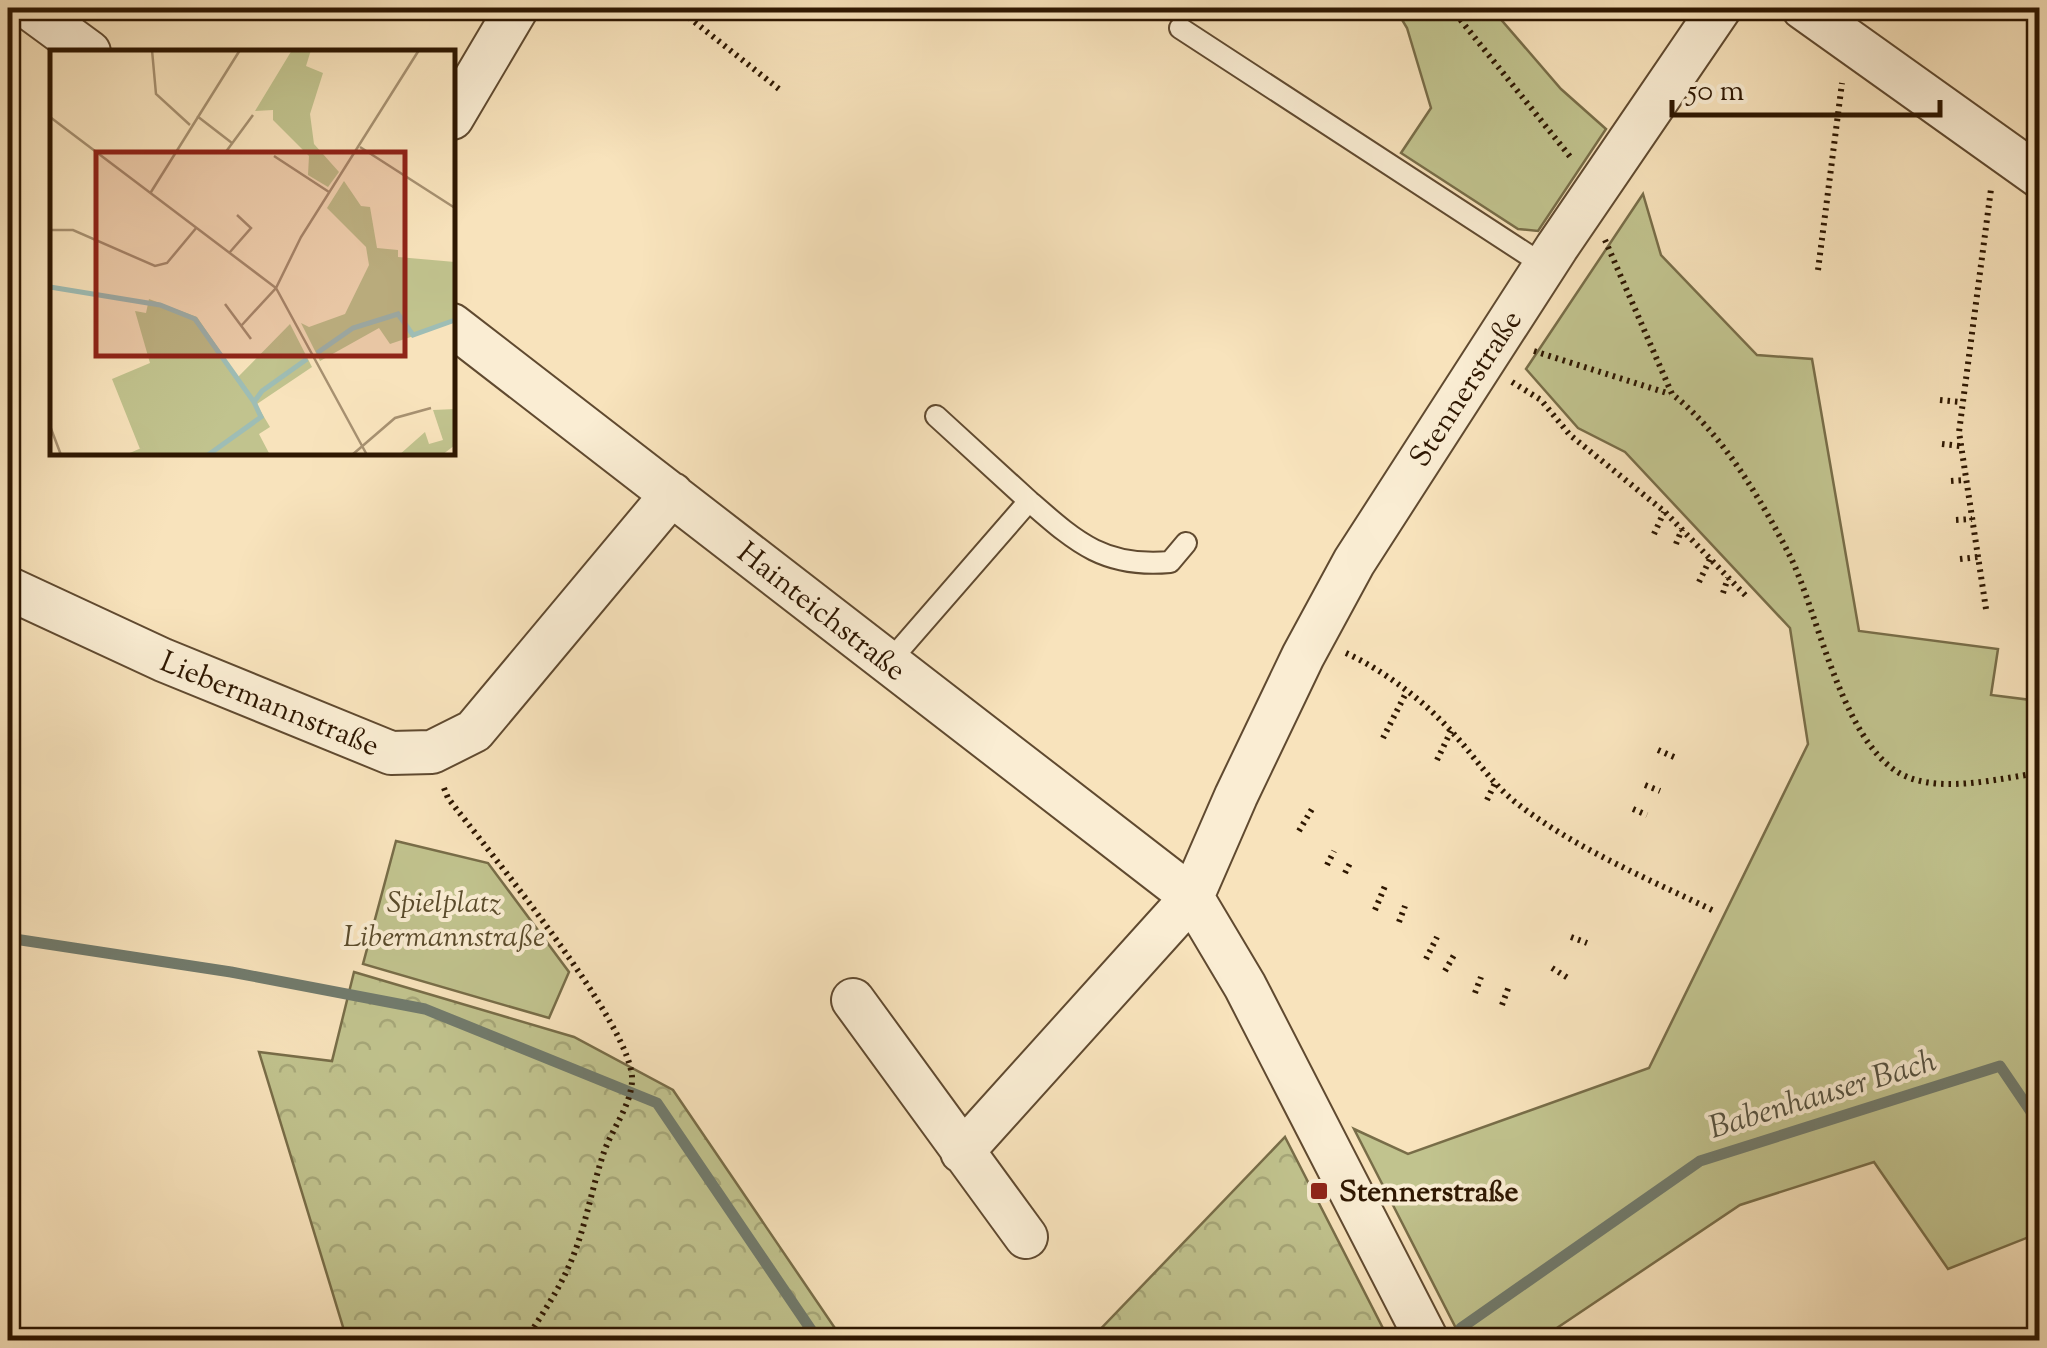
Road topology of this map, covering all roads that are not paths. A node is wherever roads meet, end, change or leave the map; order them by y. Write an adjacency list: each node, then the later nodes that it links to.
1 (28, 8): 6 (street)
2 (517, 8): 7 (street)
3 (1720, 8): 9 (street, Stennerstraße)
4 (1803, 8): 8 (street)
5 (1180, 28): 9 (lane)
6 (86, 50)
7 (455, 113)
8 (2040, 177)
9 (1544, 266): 17 (street, Stennerstraße)
10 (455, 327): 12 (street, Hainteichstraße)
11 (936, 416): 13 (lane)
12 (672, 494): 15 (street, Liebermannstraße); 16 (street, Hainteichstraße)
13 (1029, 502): 14 (lane); 16 (lane)
14 (1186, 543)
15 (8, 588)
16 (889, 662): 17 (street, Hainteichstraße)
17 (1192, 897): 19 (street); 21 (street, Hainteichstraße)
18 (854, 1000): 19 (street)
19 (962, 1152): 20 (street)
20 (1026, 1237)
21 (1427, 1340)

